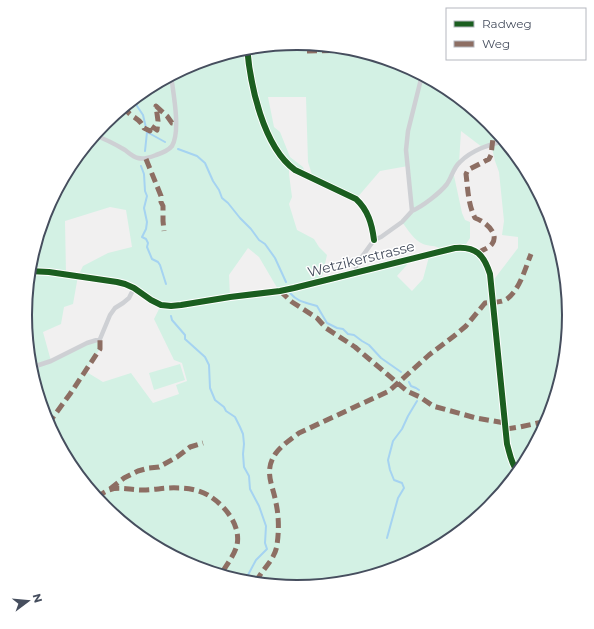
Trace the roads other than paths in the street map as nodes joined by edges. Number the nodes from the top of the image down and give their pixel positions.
1 (248, 54) edge
2 (420, 80) edge
3 (172, 81) edge
4 (100, 138) edge
5 (498, 143) edge
6 (412, 211) junction
7 (374, 240) junction
8 (36, 271) edge
9 (356, 272) junction
10 (134, 288) junction
11 (37, 366) edge
12 (514, 466) edge

1 - 7 street
2 - 6 street
3 - 4 street
5 - 6 street
6 - 7 street
7 - 9 street
8 - 10 street, Wetzikerstrasse
9 - 10 street, Wetzikerstrasse
9 - 12 street, Wetzikerstrasse
10 - 11 street

